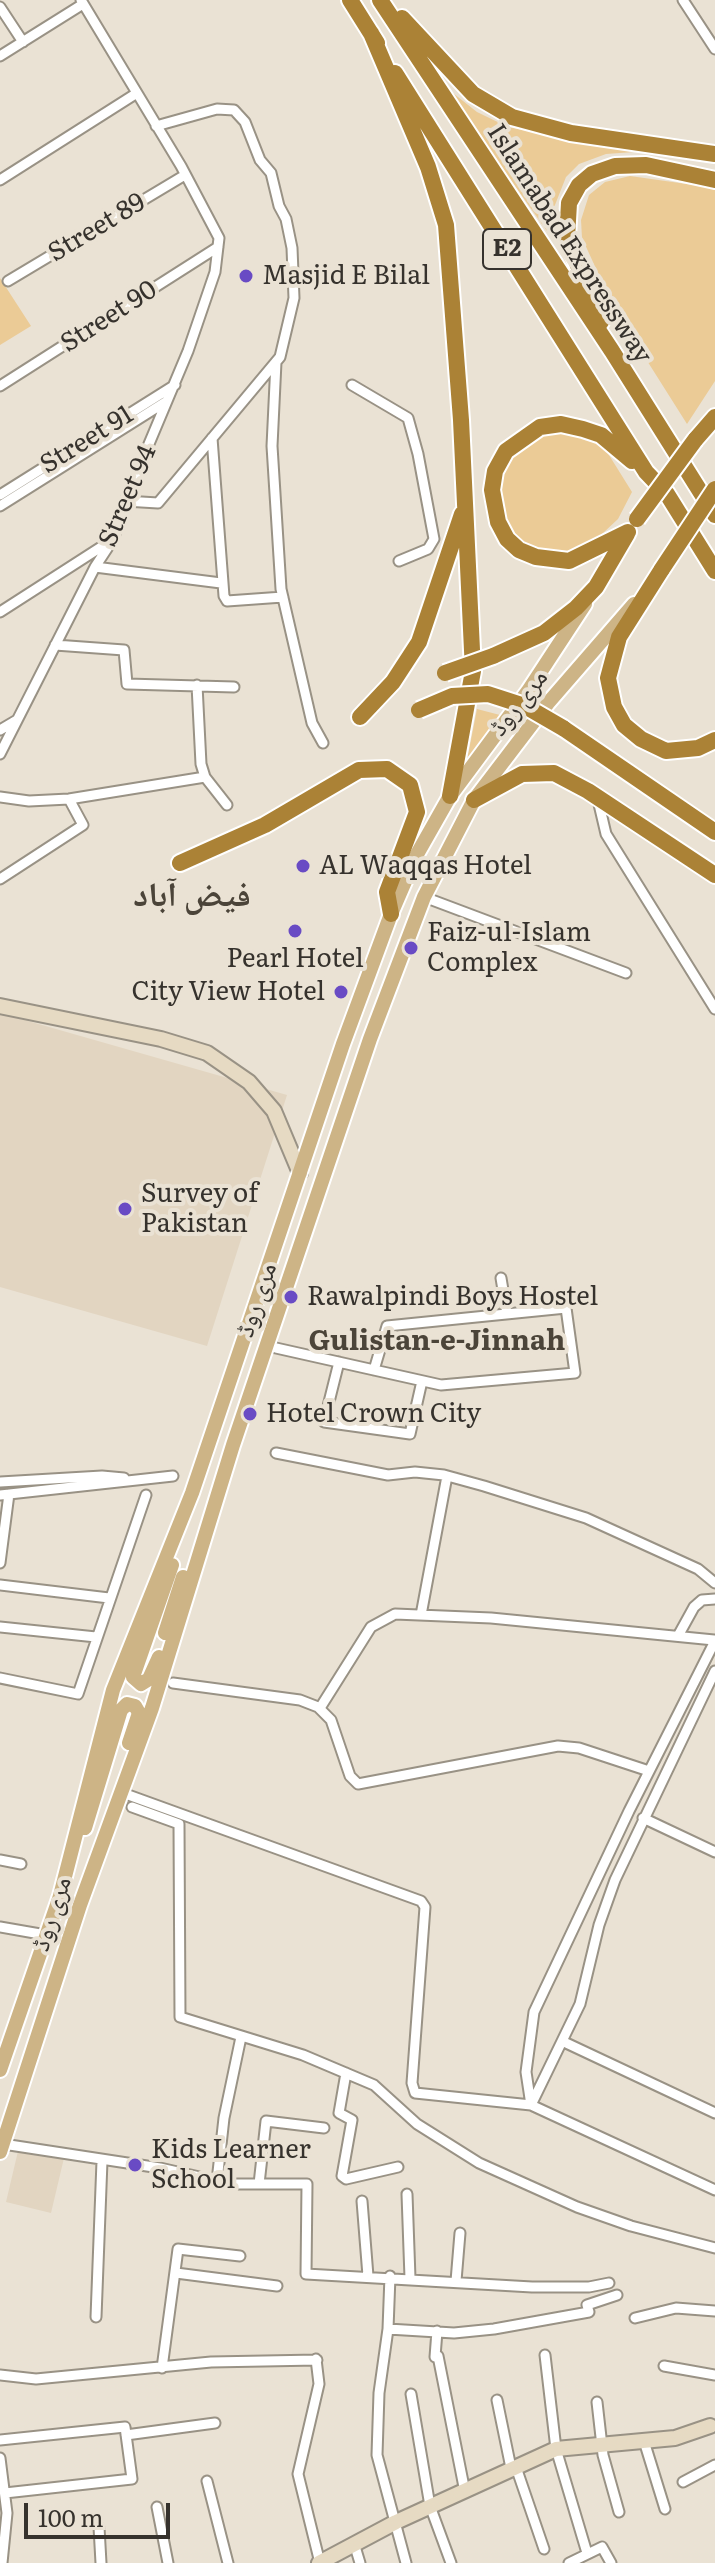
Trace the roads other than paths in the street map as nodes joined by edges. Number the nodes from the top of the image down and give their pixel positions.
1 (350, 0) edge
2 (382, 0) edge
3 (683, 0) edge
4 (82, 2) edge
5 (0, 7) edge
6 (371, 33) junction
7 (23, 42) junction
8 (715, 49) edge
9 (0, 56) edge
10 (137, 93) junction
11 (156, 126) junction
12 (715, 154) edge
13 (185, 175) junction
14 (0, 180) edge
15 (715, 180) edge
16 (218, 247) junction
17 (8, 281) dead end
18 (612, 351) junction
19 (276, 362) junction
20 (175, 385) junction
21 (352, 385) dead end
22 (0, 386) edge
23 (168, 400) junction
24 (715, 417) edge
25 (212, 438) junction
26 (646, 472) junction
27 (715, 489) edge
28 (0, 495) edge
29 (125, 501) junction
30 (465, 503) junction
31 (0, 506) edge
32 (715, 515) edge
33 (632, 526) junction
34 (114, 538) junction
35 (399, 561) dead end
36 (711, 565) edge
37 (95, 567) junction
38 (221, 583) junction
39 (596, 587) junction
40 (715, 589) edge
41 (646, 590) junction
42 (283, 597) junction
43 (0, 612) edge
44 (55, 645) junction
45 (445, 673) dead end
46 (197, 685) junction
47 (234, 687) dead end
48 (419, 710) dead end
49 (360, 717) dead end
50 (17, 720) junction
51 (0, 730) edge
52 (715, 740) edge
53 (323, 743) dead end
54 (0, 754) edge
55 (205, 777) junction
56 (450, 796) junction
57 (0, 797) edge
58 (597, 797) junction
59 (69, 799) junction
60 (474, 800) junction
61 (227, 805) dead end
62 (715, 832) edge
63 (180, 863) dead end
64 (715, 875) edge
65 (0, 878) edge
66 (424, 897) junction
67 (391, 914) junction
68 (626, 973) dead end
69 (0, 1006) edge
70 (715, 1009) edge
71 (300, 1173) junction
72 (501, 1278) dead end
73 (507, 1314) junction
74 (267, 1345) junction
75 (339, 1362) junction
76 (374, 1370) junction
77 (422, 1381) junction
78 (233, 1445) junction
79 (276, 1453) dead end
80 (173, 1476) dead end
81 (447, 1476) junction
82 (134, 1479) junction
83 (0, 1482) edge
84 (192, 1493) junction
85 (4, 1495) edge
86 (146, 1495) dead end
87 (0, 1563) edge
88 (715, 1583) edge
89 (0, 1585) edge
90 (109, 1598) junction
91 (715, 1599) edge
92 (421, 1615) junction
93 (0, 1627) edge
94 (678, 1636) junction
95 (96, 1637) junction
96 (714, 1640) edge
97 (715, 1671) edge
98 (0, 1678) edge
99 (173, 1683) dead end
100 (320, 1708) junction
101 (649, 1771) junction
102 (120, 1792) junction
103 (132, 1807) dead end
104 (643, 1818) junction
105 (715, 1852) edge
106 (0, 1860) edge
107 (21, 1864) dead end
108 (60, 1896) junction
109 (80, 1905) junction
110 (0, 1927) edge
111 (46, 1935) junction
112 (241, 2037) junction
113 (564, 2042) junction
114 (0, 2070) edge
115 (346, 2073) junction
116 (531, 2105) junction
117 (715, 2113) edge
118 (324, 2128) dead end
119 (1, 2148) edge
120 (102, 2161) junction
121 (398, 2167) dead end
122 (217, 2181) junction
123 (259, 2184) junction
124 (715, 2190) edge
125 (407, 2194) dead end
126 (362, 2201) dead end
127 (460, 2233) dead end
128 (715, 2248) edge
129 (240, 2256) dead end
130 (176, 2273) junction
131 (368, 2276) junction
132 (390, 2276) junction
133 (410, 2278) junction
134 (456, 2281) junction
135 (609, 2283) dead end
136 (277, 2286) dead end
137 (617, 2295) dead end
138 (715, 2311) edge
139 (96, 2317) dead end
140 (635, 2318) dead end
141 (388, 2329) junction
142 (437, 2331) junction
143 (545, 2355) dead end
144 (664, 2366) dead end
145 (162, 2368) junction
146 (0, 2375) edge
147 (715, 2375) edge
148 (411, 2394) dead end
149 (497, 2400) dead end
150 (597, 2402) dead end
151 (215, 2423) dead end
152 (712, 2427) edge
153 (126, 2431) junction
154 (0, 2440) edge
155 (644, 2441) junction
156 (601, 2446) junction
157 (556, 2449) junction
158 (0, 2458) edge
159 (715, 2465) edge
160 (511, 2468) junction
161 (207, 2481) dead end
162 (683, 2482) dead end
163 (465, 2492) junction
164 (5, 2493) junction
165 (430, 2506) junction
166 (157, 2507) dead end
167 (665, 2509) dead end
168 (619, 2512) dead end
169 (396, 2522) junction
170 (99, 2527) dead end
171 (354, 2543) junction
172 (544, 2549) dead end
173 (587, 2553) junction
174 (2, 2563) edge
175 (101, 2563) edge
176 (168, 2563) edge
177 (228, 2563) edge
178 (320, 2563) edge
179 (360, 2563) edge
180 (406, 2563) edge
181 (451, 2563) edge
182 (569, 2563) edge
183 (611, 2563) edge

1 - 6 highway, Islamabad Expressway / E2
2 - 12 highway
2 - 18 highway, Islamabad Expressway / E2
3 - 8 street
4 - 7 street
4 - 10 street
5 - 7 street
6 - 26 highway, Islamabad Expressway / E2
6 - 30 highway
7 - 9 street
10 - 11 street
10 - 14 street
11 - 13 street
11 - 19 street
13 - 16 street
13 - 17 street, Street 89
15 - 18 highway
16 - 20 street, Street 94
16 - 22 street, Street 90
18 - 32 highway, Islamabad Expressway / E2
19 - 25 street
19 - 42 street
20 - 23 street, Street 94
20 - 28 street, Street 91
21 - 35 street
23 - 29 street, Street 94
23 - 31 street
24 - 33 highway, bridge
25 - 29 street
25 - 38 street
26 - 33 highway
26 - 36 highway, Islamabad Expressway / E2
27 - 41 highway, مری روڈ, bridge
29 - 34 street, Street 94
30 - 49 highway
30 - 56 highway
33 - 39 highway
34 - 37 street, Street 94
34 - 43 street
36 - 40 highway, Islamabad Expressway
37 - 38 street
37 - 44 street, Street 94
38 - 42 street
39 - 45 highway, bridge
39 - 56 main road, مری روڈ
41 - 52 highway
41 - 60 main road, مری روڈ
42 - 53 street
44 - 46 street
44 - 50 street, Street 94
46 - 47 street
46 - 55 street
48 - 62 highway, bridge
50 - 51 street
50 - 54 street, Street 94
55 - 59 street
55 - 61 street
56 - 67 main road, مری روڈ
57 - 59 street
58 - 60 highway
58 - 64 highway
58 - 70 street
59 - 65 street
60 - 66 main road, مری روڈ
63 - 67 highway
66 - 68 street
66 - 74 main road, مری روڈ
67 - 71 main road, مری روڈ
69 - 71 street
71 - 84 main road, مری روڈ
72 - 73 street
73 - 76 street
73 - 77 street
74 - 75 street
74 - 78 main road, مری روڈ
75 - 76 street
75 - 77 street
76 - 77 street
78 - 84 main road
78 - 102 main road, مری روڈ
79 - 81 street
80 - 82 street
81 - 88 street
81 - 92 street
82 - 83 street
82 - 85 street
84 - 108 main road, مری روڈ
85 - 87 street
86 - 90 street
89 - 90 street
90 - 95 street
91 - 94 street
92 - 94 street
92 - 100 street
93 - 95 street
94 - 96 street
95 - 98 street
96 - 101 street
97 - 104 street
99 - 100 street
100 - 101 street
101 - 116 street
102 - 109 main road, مری روڈ
102 - 116 street
103 - 112 street
104 - 105 street
104 - 113 street
106 - 107 street
108 - 109 main road
108 - 111 main road, مری روڈ
109 - 119 main road, مری روڈ
110 - 111 street
111 - 114 main road, مری روڈ
112 - 115 street
112 - 122 street
113 - 116 street
113 - 117 street
115 - 121 street
115 - 128 street
116 - 124 street
118 - 123 street
119 - 120 street
120 - 122 street
120 - 139 street
122 - 123 street
123 - 131 street
125 - 133 street
126 - 131 street
127 - 134 street
129 - 130 street
130 - 136 street
130 - 145 street
131 - 132 street
132 - 133 street
132 - 141 street
133 - 134 street
134 - 135 street
137 - 142 street
138 - 140 street
141 - 142 street
141 - 169 street
142 - 163 street
143 - 157 street
144 - 147 street
145 - 146 street
145 - 178 street
148 - 165 street
149 - 160 street
150 - 156 street
151 - 153 street
152 - 155 street
153 - 154 street
153 - 164 street
155 - 156 street
155 - 167 street
156 - 157 street
156 - 168 street
157 - 160 street
157 - 173 street
158 - 164 street
159 - 162 street
160 - 163 street
160 - 172 street
161 - 177 street
163 - 165 street
164 - 174 street
165 - 169 street
165 - 181 street
166 - 176 street
169 - 171 street
169 - 180 street
170 - 175 street
171 - 178 street
171 - 179 street
173 - 182 street
173 - 183 street

